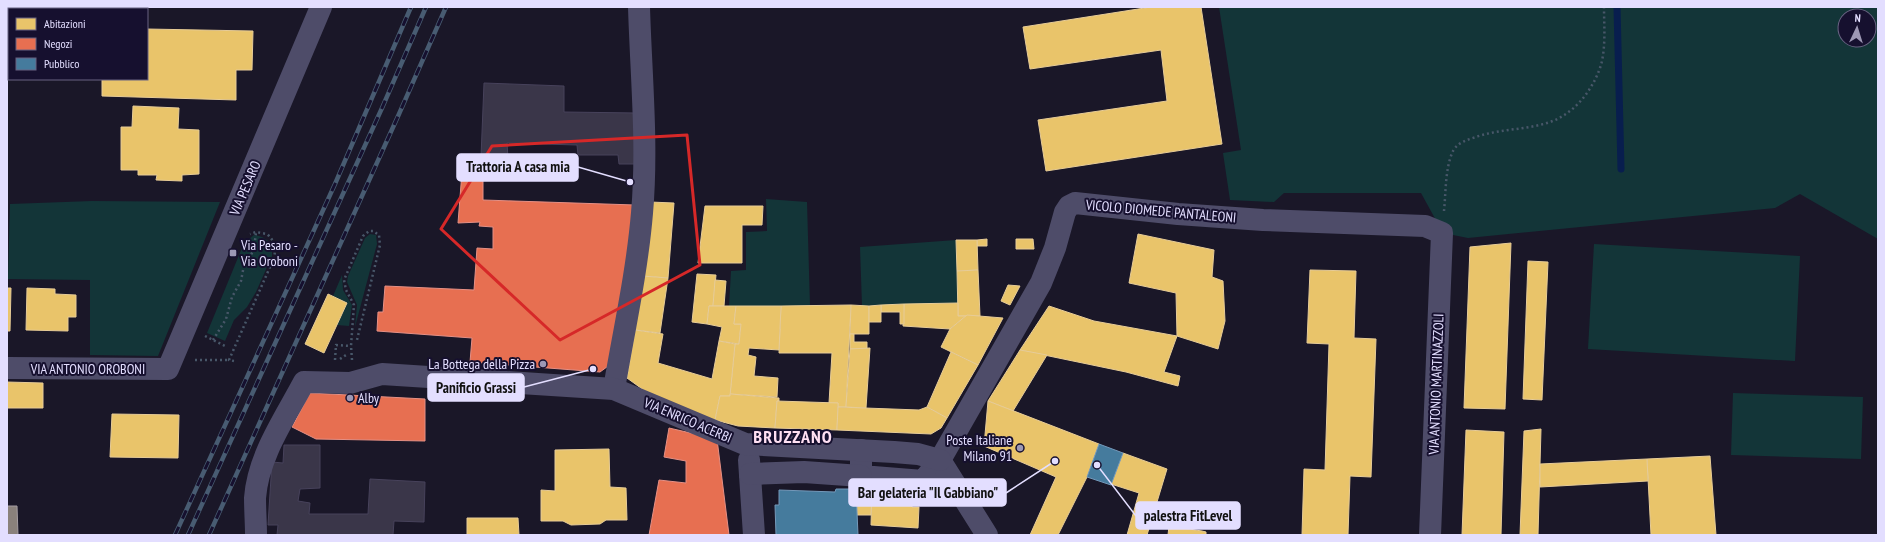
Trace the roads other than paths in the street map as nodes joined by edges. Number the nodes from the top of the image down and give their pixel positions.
1 (321, 7) edge
2 (639, 7) edge
3 (1442, 233) joint
4 (7, 368) edge
5 (168, 369) joint
6 (614, 389) junction
7 (745, 444) junction
8 (861, 450) junction
9 (940, 460) junction
10 (750, 474) junction
11 (861, 476) junction
12 (256, 535) edge
13 (754, 535) edge
14 (987, 535) edge
15 (1430, 535) edge

1 - 5 street, VIA PESARO
2 - 6 street
3 - 9 street, VICOLO DIOMEDE PANTALEONI
3 - 15 street, VIA ANTONIO MARTINAZZOLI
4 - 5 street, VIA ANTONIO OROBONI
6 - 7 street, VIA ENRICO ACERBI
6 - 12 street
7 - 8 street, VIA ENRICO ACERBI
7 - 10 street
8 - 9 street, VIA ENRICO ACERBI
8 - 11 street
9 - 11 street
9 - 14 street
10 - 11 street
10 - 13 street

